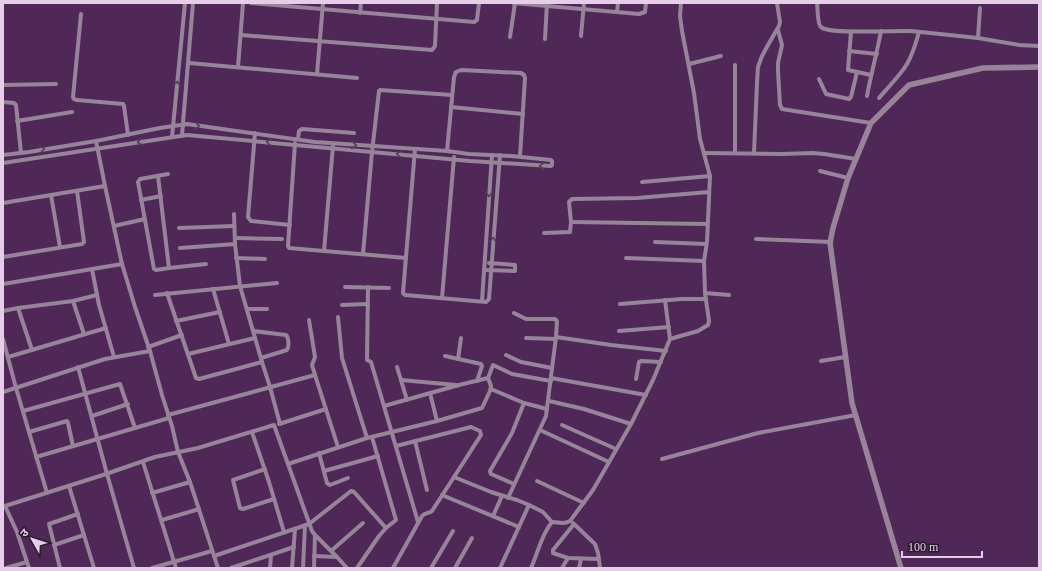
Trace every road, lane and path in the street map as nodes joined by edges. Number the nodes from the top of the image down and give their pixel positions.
1 (185, 3) edge
2 (193, 3) edge
3 (243, 3) edge
4 (251, 3) edge
5 (323, 3) edge
6 (361, 3) edge
7 (437, 3) edge
8 (479, 3) edge
9 (514, 3) edge
10 (584, 3) edge
11 (618, 3) edge
12 (646, 3) edge
13 (681, 3) edge
14 (776, 3) edge
15 (817, 3) edge
16 (547, 5) edge
17 (323, 8) junction
18 (980, 8) dead end
19 (583, 9) junction
20 (617, 12) junction
21 (360, 13) junction
22 (81, 14) dead end
23 (436, 20) junction
24 (778, 30) junction
25 (881, 31) junction
26 (851, 32) junction
27 (920, 32) junction
28 (241, 35) junction
29 (581, 36) dead end
30 (510, 37) dead end
31 (978, 38) junction
32 (545, 39) dead end
33 (319, 41) junction
34 (1039, 46) edge
35 (849, 50) junction
36 (877, 54) junction
37 (721, 56) dead end
38 (189, 62) junction
39 (689, 64) junction
40 (735, 65) dead end
41 (238, 67) junction
42 (1039, 67) edge
43 (858, 72) junction
44 (317, 74) junction
45 (871, 75) junction
46 (357, 78) dead end
47 (819, 79) dead end
48 (56, 84) dead end
49 (3, 85) edge
50 (452, 95) junction
51 (867, 96) dead end
52 (879, 98) dead end
53 (3, 102) edge
54 (451, 107) junction
55 (72, 112) dead end
56 (523, 114) junction
57 (17, 121) junction
58 (871, 123) junction
59 (182, 125) junction
60 (173, 126) junction
61 (255, 133) junction
62 (354, 133) dead end
63 (128, 135) junction
64 (182, 135) junction
65 (172, 137) junction
66 (297, 139) junction
67 (96, 141) junction
68 (254, 141) junction
69 (333, 143) junction
70 (295, 145) junction
71 (372, 146) junction
72 (97, 148) junction
73 (333, 148) junction
74 (415, 149) junction
75 (447, 151) junction
76 (372, 152) junction
77 (454, 152) junction
78 (21, 153) junction
79 (704, 153) junction
80 (735, 153) junction
81 (754, 153) junction
82 (3, 155) edge
83 (414, 155) junction
84 (492, 155) junction
85 (500, 155) junction
86 (520, 156) junction
87 (454, 159) junction
88 (856, 159) junction
89 (492, 162) junction
90 (3, 163) edge
91 (499, 163) junction
92 (820, 171) dead end
93 (168, 174) dead end
94 (158, 176) junction
95 (710, 176) junction
96 (848, 178) junction
97 (642, 182) dead end
98 (104, 186) junction
99 (77, 191) junction
100 (709, 192) junction
101 (50, 195) junction
102 (161, 196) junction
103 (142, 200) junction
104 (3, 203) edge
105 (234, 214) dead end
106 (145, 219) junction
107 (488, 222) junction
108 (494, 222) junction
109 (571, 222) junction
110 (707, 224) junction
111 (290, 225) junction
112 (114, 226) junction
113 (234, 226) junction
114 (179, 228) dead end
115 (544, 233) dead end
116 (235, 238) junction
117 (282, 238) dead end
118 (756, 239) dead end
119 (655, 242) dead end
120 (831, 242) junction
121 (235, 244) junction
122 (706, 244) junction
123 (60, 247) junction
124 (180, 248) dead end
125 (324, 252) junction
126 (363, 254) junction
127 (3, 257) edge
128 (236, 258) junction
129 (265, 258) dead end
130 (406, 258) junction
131 (626, 258) dead end
132 (704, 261) junction
133 (485, 262) junction
134 (491, 263) junction
135 (122, 264) junction
136 (206, 264) dead end
137 (169, 268) junction
138 (92, 269) junction
139 (484, 270) junction
140 (491, 270) junction
141 (277, 283) dead end
142 (3, 284) edge
143 (240, 286) junction
144 (345, 286) dead end
145 (368, 287) junction
146 (213, 288) junction
147 (389, 288) dead end
148 (705, 292) junction
149 (167, 294) junction
150 (97, 295) junction
151 (155, 295) dead end
152 (729, 295) dead end
153 (442, 298) junction
154 (706, 299) junction
155 (665, 300) junction
156 (73, 301) junction
157 (482, 301) junction
158 (342, 304) dead end
159 (368, 304) junction
160 (620, 304) dead end
161 (18, 308) junction
162 (247, 309) junction
163 (267, 309) dead end
164 (3, 311) edge
165 (220, 312) junction
166 (514, 313) dead end
167 (338, 318) dead end
168 (309, 320) dead end
169 (176, 321) junction
170 (668, 327) junction
171 (106, 328) junction
172 (253, 331) junction
173 (619, 331) dead end
174 (84, 334) junction
175 (182, 335) junction
176 (255, 338) junction
177 (461, 338) dead end
178 (526, 338) dead end
179 (556, 338) junction
180 (3, 339) edge
181 (670, 339) junction
182 (229, 344) junction
183 (149, 349) junction
184 (32, 350) junction
185 (666, 350) junction
186 (188, 354) junction
187 (506, 355) dead end
188 (445, 356) dead end
189 (8, 357) junction
190 (114, 357) junction
191 (845, 357) junction
192 (458, 359) junction
193 (261, 360) junction
194 (821, 361) dead end
195 (661, 362) junction
196 (78, 367) junction
197 (397, 367) dead end
198 (552, 368) junction
199 (315, 375) junction
200 (488, 378) junction
201 (636, 379) dead end
202 (401, 380) junction
203 (551, 380) junction
204 (477, 381) junction
205 (459, 385) junction
206 (270, 387) junction
207 (16, 388) junction
208 (491, 389) junction
209 (3, 392) edge
210 (85, 393) junction
211 (430, 393) junction
212 (646, 395) junction
213 (407, 400) junction
214 (549, 401) junction
215 (524, 403) junction
216 (128, 404) junction
217 (384, 406) junction
218 (326, 409) junction
219 (547, 410) junction
220 (23, 411) junction
221 (856, 415) junction
222 (92, 416) junction
223 (169, 417) junction
224 (437, 421) junction
225 (280, 424) junction
226 (631, 424) junction
227 (274, 425) junction
228 (562, 425) dead end
229 (135, 428) junction
230 (540, 430) junction
231 (29, 432) junction
232 (252, 432) junction
233 (392, 432) junction
234 (372, 437) junction
235 (98, 438) junction
236 (367, 438) junction
237 (415, 441) junction
238 (73, 446) junction
239 (396, 446) junction
240 (338, 447) junction
241 (616, 449) junction
242 (178, 452) junction
243 (319, 453) junction
244 (378, 456) junction
245 (36, 457) junction
246 (662, 459) dead end
247 (143, 462) junction
248 (609, 462) junction
249 (288, 464) junction
250 (265, 469) junction
251 (324, 471) junction
252 (107, 474) junction
253 (454, 477) junction
254 (348, 478) dead end
255 (537, 481) dead end
256 (190, 482) junction
257 (514, 484) junction
258 (69, 486) junction
259 (427, 490) dead end
260 (47, 493) junction
261 (152, 493) junction
262 (442, 495) junction
263 (502, 496) junction
264 (508, 498) junction
265 (274, 499) junction
266 (3, 500) edge
267 (584, 503) junction
268 (530, 505) junction
269 (4, 506) junction
270 (199, 509) junction
271 (78, 514) junction
272 (493, 516) junction
273 (162, 520) junction
274 (570, 521) junction
275 (418, 522) junction
276 (552, 522) junction
277 (362, 523) dead end
278 (307, 524) junction
279 (574, 524) junction
280 (519, 527) junction
281 (295, 528) junction
282 (386, 528) junction
283 (453, 531) dead end
284 (284, 532) junction
285 (84, 535) junction
286 (315, 535) junction
287 (472, 538) dead end
288 (54, 545) junction
289 (294, 547) junction
290 (331, 551) junction
291 (213, 554) junction
292 (271, 555) junction
293 (314, 556) junction
294 (337, 557) junction
295 (568, 558) junction
296 (581, 559) junction
297 (599, 559) junction
298 (27, 562) junction
299 (174, 562) junction
300 (6, 568) edge
301 (29, 568) edge
302 (60, 568) edge
303 (94, 568) edge
304 (134, 568) edge
305 (152, 568) edge
306 (176, 568) edge
307 (218, 568) edge
308 (231, 568) edge
309 (270, 568) edge
310 (292, 568) edge
311 (303, 568) edge
312 (314, 568) edge
313 (346, 568) edge
314 (357, 568) edge
315 (393, 568) edge
316 (431, 568) edge
317 (455, 568) edge
318 (500, 568) edge
319 (531, 568) edge
320 (562, 568) edge
321 (579, 568) edge
322 (600, 568) edge
323 (901, 568) edge

60 -> 1 street
2 - 38 street
3 - 28 street
4 - 17 street
5 - 17 street
6 - 21 street
7 - 23 street
8 - 23 street
9 - 16 street
9 - 30 street
10 - 19 street
11 - 20 street
12 - 20 street
13 - 39 street
14 - 24 street
15 - 26 street
16 - 19 street
16 - 32 street
17 - 21 street
17 - 33 street
18 - 31 street
19 - 20 street
19 - 29 street
21 - 23 street
22 - 63 street
23 - 33 street
24 - 58 street
24 - 81 street
25 - 26 street
25 - 27 street
25 - 36 street
26 - 35 street
27 - 31 street
27 - 52 street
28 - 33 street
28 - 41 street
31 - 34 street
33 - 44 street
35 - 36 street
35 - 43 street
36 - 45 street
37 - 39 street
38 - 41 street
38 - 59 street
39 - 79 street
40 - 80 street
41 - 44 street
42 - 58 street
43 - 45 street
43 - 47 street
44 - 46 street
45 - 51 street
48 - 49 street
50 - 54 street
50 - 56 street
50 - 71 street
53 - 57 street
54 - 56 street
54 - 75 street
55 - 57 street
56 - 86 street
57 - 78 street
58 - 88 street
59 - 60 street
59 -> 61 street
59 - 64 street
60 - 63 street
60 - 65 street
61 - 66 street
61 - 68 street
62 - 66 street
63 - 67 street
64 - 65 street
64 - 68 street
65 -> 72 street
66 - 69 street
66 - 70 street
67 - 72 street
78 -> 67 street
70 -> 68 street
68 - 111 street
69 -> 71 street
69 - 73 street
70 - 73 street
70 - 111 street
71 - 74 street
71 - 76 street
72 - 90 street
72 - 98 street
73 - 76 street
73 - 125 street
74 - 75 street
74 - 83 street
75 - 77 street
83 -> 76 street
76 - 126 street
77 - 84 street
77 - 87 street
78 - 82 street
79 - 80 street
79 - 95 street
80 - 81 street
81 - 88 street
83 - 87 street
83 - 130 street
84 - 85 street
84 - 89 street
85 - 86 street
85 - 91 street
86 -> 91 street
87 - 89 street
87 - 153 street
88 - 96 street
89 - 91 street
89 -> 107 street
91 - 108 street
92 - 96 street
93 - 94 street
94 - 102 street
94 - 103 street
95 - 97 street
95 - 100 street
96 - 120 street
98 - 99 street
98 - 112 street
99 - 101 street
99 - 123 street
100 - 109 street
100 - 110 street
101 - 104 street
101 - 123 street
102 - 103 street
102 - 137 street
103 - 106 street
105 - 113 street
106 - 112 street
106 - 137 street
107 - 108 street
107 - 133 street
134 -> 108 street
109 - 110 street
109 - 115 street
110 - 122 street
111 - 125 street
112 - 135 street
113 - 114 street
113 - 116 street
116 - 117 street
116 - 121 street
118 - 120 street
119 - 122 street
120 - 191 street
121 - 124 street
121 - 128 street
122 - 132 street
123 - 127 street
125 - 126 street
126 - 130 street
128 - 129 street
128 - 143 street
130 - 153 street
131 - 132 street
132 - 148 street
133 - 134 street
133 - 139 street
134 - 140 street
134 - 140 street
135 - 138 street
135 - 183 street
136 - 137 street
138 - 142 street
138 - 150 street
139 - 140 street
139 - 157 street
140 - 157 street
141 - 143 street
143 - 146 street
143 - 162 street
144 - 145 street
145 - 147 street
145 - 159 street
146 - 149 street
146 - 165 street
148 - 152 street
148 - 154 street
149 - 151 street
149 - 169 street
150 - 156 street
150 - 171 street
153 - 157 street
154 - 155 street
154 - 181 street
155 - 160 street
155 - 170 street
156 - 161 street
156 - 174 street
158 - 159 street
159 - 217 street
161 - 164 street
161 - 184 street
162 - 163 street
162 - 172 street
165 - 169 street
165 - 182 street
166 - 179 street
167 - 236 street
168 - 199 street
169 - 175 street
170 - 173 street
170 - 181 street
171 - 174 street
171 - 190 street
172 - 176 street
172 - 193 street
174 - 184 street
175 - 183 street
175 - 186 street
176 - 182 street
176 - 193 street
177 - 192 street
178 - 179 street
179 - 185 street
179 - 198 street
180 - 189 street
181 - 185 street
182 - 186 street
183 - 190 street
183 - 223 street
184 - 189 street
185 - 195 street
186 - 193 street
187 - 198 street
188 - 192 street
189 - 207 street
190 - 196 street
191 - 194 street
191 - 221 street
192 - 204 street
193 - 206 street
195 - 201 street
195 - 212 street
196 - 207 street
196 - 210 street
197 - 202 street
198 - 203 street
199 - 206 street
199 - 218 street
200 - 203 street
200 - 204 street
200 - 208 street
202 - 205 street
202 - 213 street
203 - 212 street
203 - 214 street
204 - 205 street
205 - 211 street
206 - 223 street
206 - 225 street
207 - 209 street
207 - 220 street
208 - 215 street
208 - 224 street
210 - 216 street
210 - 220 street
210 - 222 street
211 - 213 street
211 - 224 street
212 - 226 street
213 - 217 street
214 - 219 street
214 - 226 street
215 - 219 street
215 - 257 street
216 - 222 street
216 - 229 street
217 - 233 street
218 - 225 street
218 - 240 street
219 - 230 street
220 - 231 street
221 - 246 street
221 - 323 street
222 - 235 street
223 - 229 street
223 - 242 street
224 - 233 street
225 - 227 street
226 - 241 street
227 - 232 street
227 - 249 street
228 - 241 street
229 - 235 street
230 - 248 street
230 - 257 street
231 - 238 street
231 - 245 street
232 - 242 street
232 - 250 street
233 - 234 street
233 - 239 street
234 - 236 street
234 - 244 street
235 - 238 street
235 - 252 street
236 - 240 street
237 - 239 street
237 - 253 street
237 - 259 street
238 - 245 street
239 - 275 street
240 - 243 street
241 - 248 street
242 - 247 street
242 - 256 street
243 - 249 street
243 - 251 street
244 - 251 street
244 - 282 street
245 - 260 street
247 - 252 street
247 - 261 street
248 - 267 street
249 - 278 street
250 - 265 street
250 - 265 street
251 - 254 street
252 - 258 street
252 - 304 street
253 - 262 street
253 - 263 street
255 - 267 street
256 - 261 street
256 - 270 street
257 - 264 street
258 - 260 street
258 - 271 street
260 - 269 street
261 - 273 street
262 - 272 street
262 - 275 street
263 - 264 street
263 - 272 street
264 - 268 street
265 - 284 street
266 - 269 street
267 - 274 street
268 - 276 street
268 - 280 street
269 - 298 street
270 - 273 street
270 - 291 street
271 - 285 street
271 - 288 street
272 - 280 street
273 - 299 street
274 - 276 street
274 - 279 street
275 - 315 street
276 - 319 street
277 - 290 street
278 - 281 street
278 - 282 street
278 - 286 street
278 - 311 street
279 - 295 street
279 - 297 street
280 - 318 street
281 - 284 street
281 - 289 street
282 - 314 street
283 - 316 street
284 - 291 street
285 - 288 street
285 - 303 street
286 - 290 street
286 - 293 street
287 - 317 street
288 - 302 street
289 - 292 street
289 - 310 street
290 - 294 street
291 - 299 street
291 - 307 street
292 - 308 street
292 - 309 street
293 - 294 street
293 - 312 street
294 - 313 street
295 - 296 street
295 - 320 street
296 - 297 street
296 - 321 street
297 - 322 street
298 - 300 street
298 - 301 street
299 - 305 street
299 - 306 street

